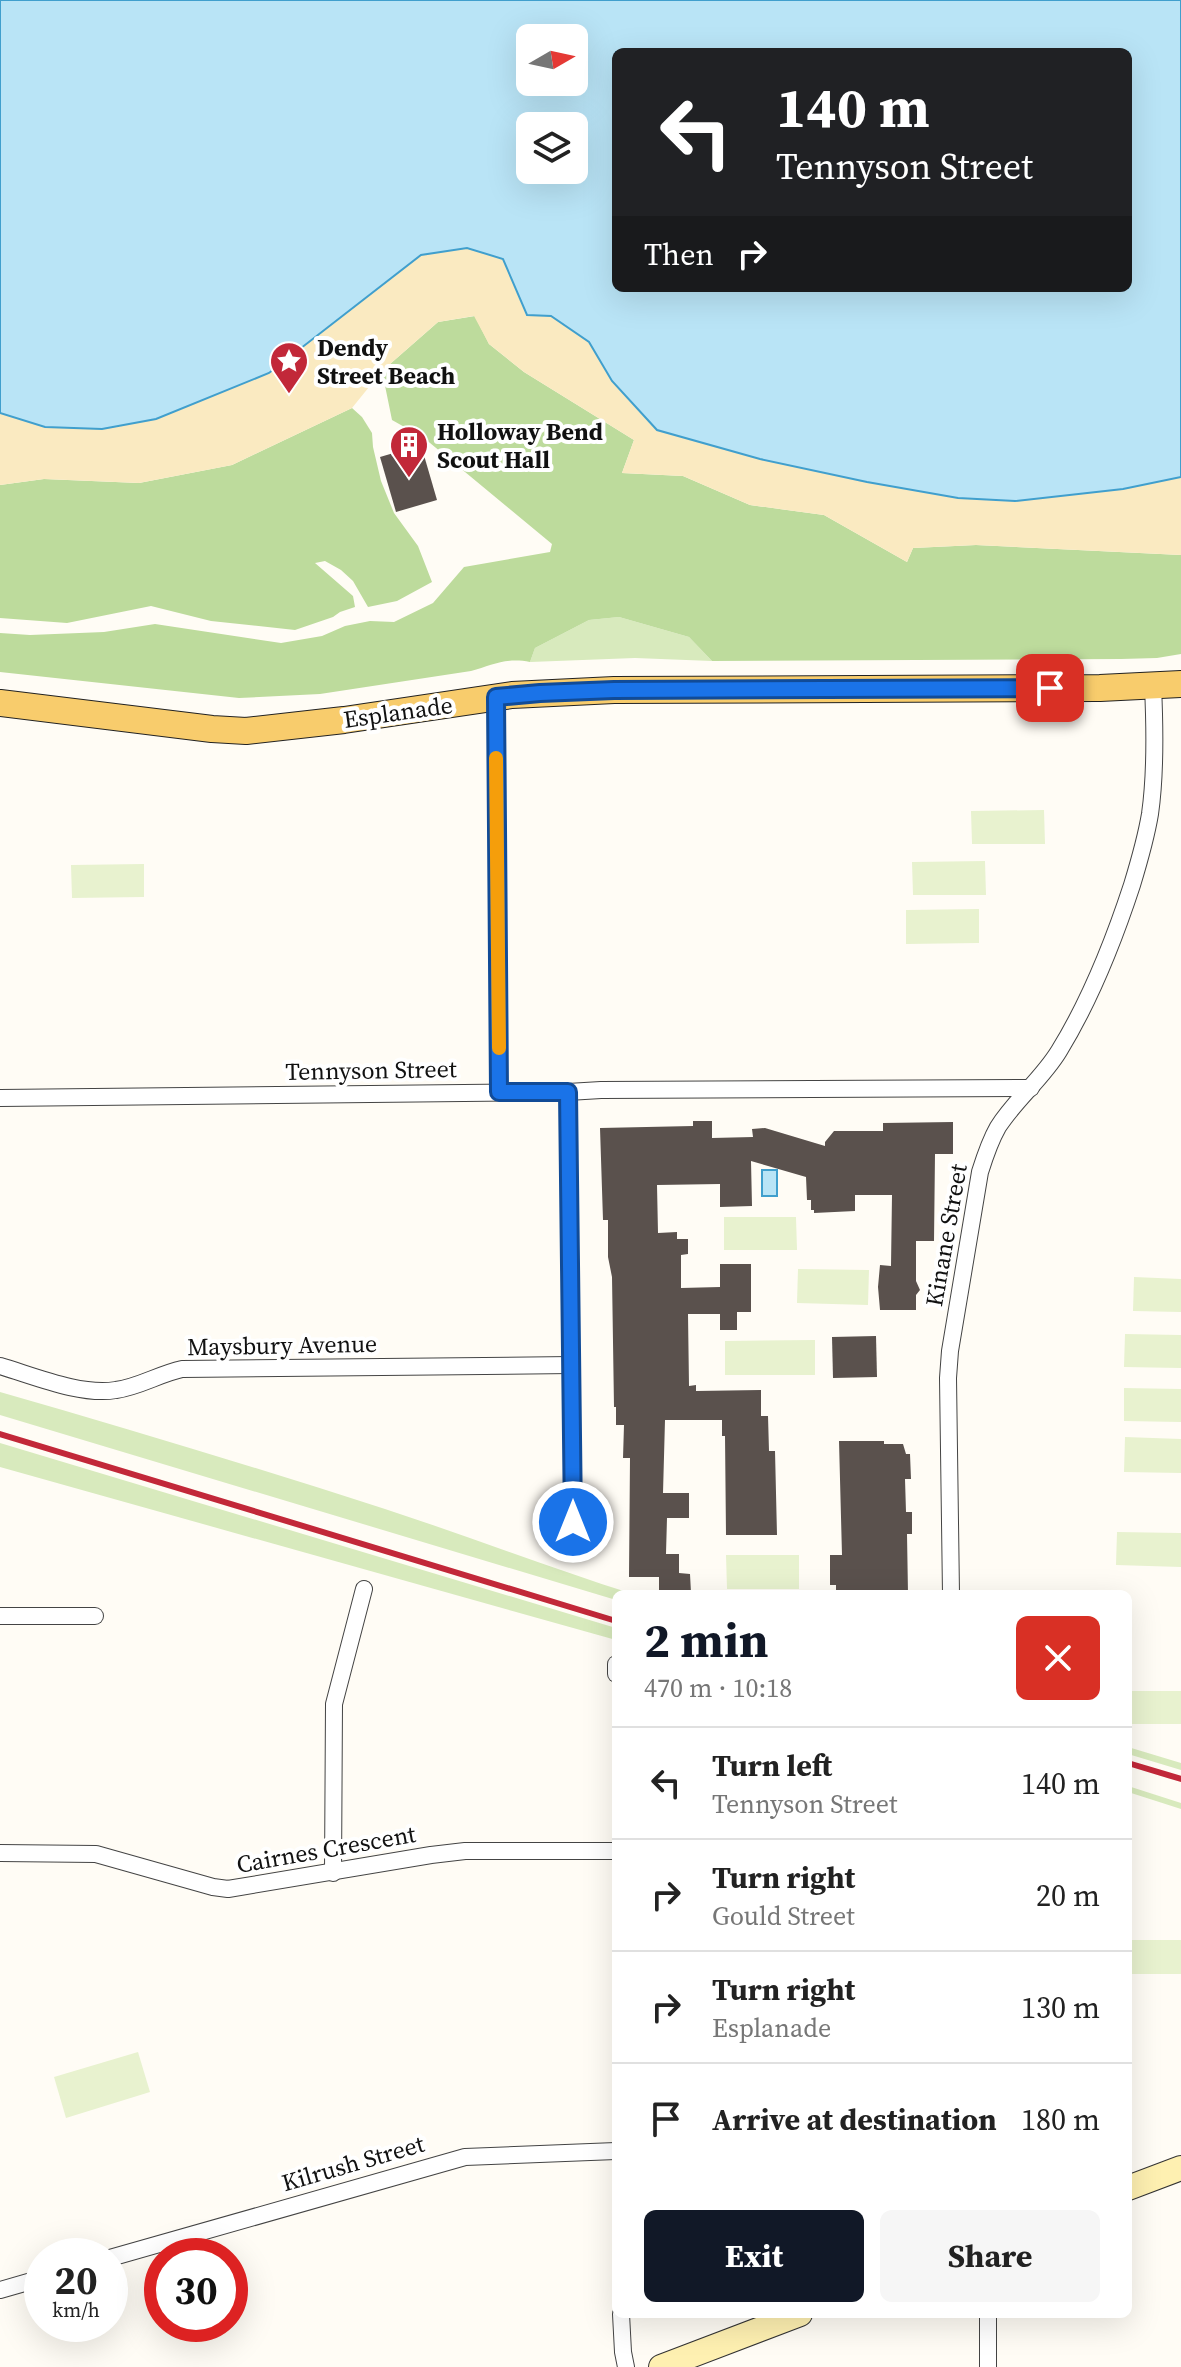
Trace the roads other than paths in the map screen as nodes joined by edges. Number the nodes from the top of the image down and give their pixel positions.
1 (1181, 684) edge
2 (1153, 687) junction
3 (496, 697) junction
4 (0, 703) edge
5 (1031, 1088) junction
6 (499, 1092) junction
7 (568, 1092) junction
8 (0, 1098) edge
9 (572, 1365) junction
10 (0, 1366) edge
11 (573, 1522) dead end
12 (364, 1589) dead end
13 (951, 1590) edge
14 (0, 1616) edge
15 (95, 1616) dead end
16 (612, 1851) edge
17 (0, 1853) edge
18 (333, 1873) junction
19 (612, 2151) edge
20 (1181, 2168) edge
21 (1132, 2186) edge
22 (128, 2253) edge
23 (24, 2283) edge
24 (0, 2290) edge
25 (621, 2318) edge
26 (790, 2318) edge
27 (988, 2318) edge
28 (626, 2367) edge
29 (661, 2367) edge
30 (988, 2367) edge

1 - 2 main road, Esplanade
2 - 3 main road, Esplanade
2 - 5 street, Kinane Street
3 - 4 main road, Esplanade
3 - 6 street
5 - 7 street, Tennyson Street
5 - 13 street, Kinane Street
6 - 7 street, Tennyson Street
6 - 8 street, Tennyson Street
7 - 9 street
9 - 10 street, Maysbury Avenue
9 - 11 street
12 - 18 street
14 - 15 street
16 - 18 street, Cairnes Crescent
17 - 18 street, Cairnes Crescent
19 - 22 street, Kilrush Street
20 - 21 main road
23 - 24 street
25 - 28 street
26 - 29 main road
27 - 30 street

